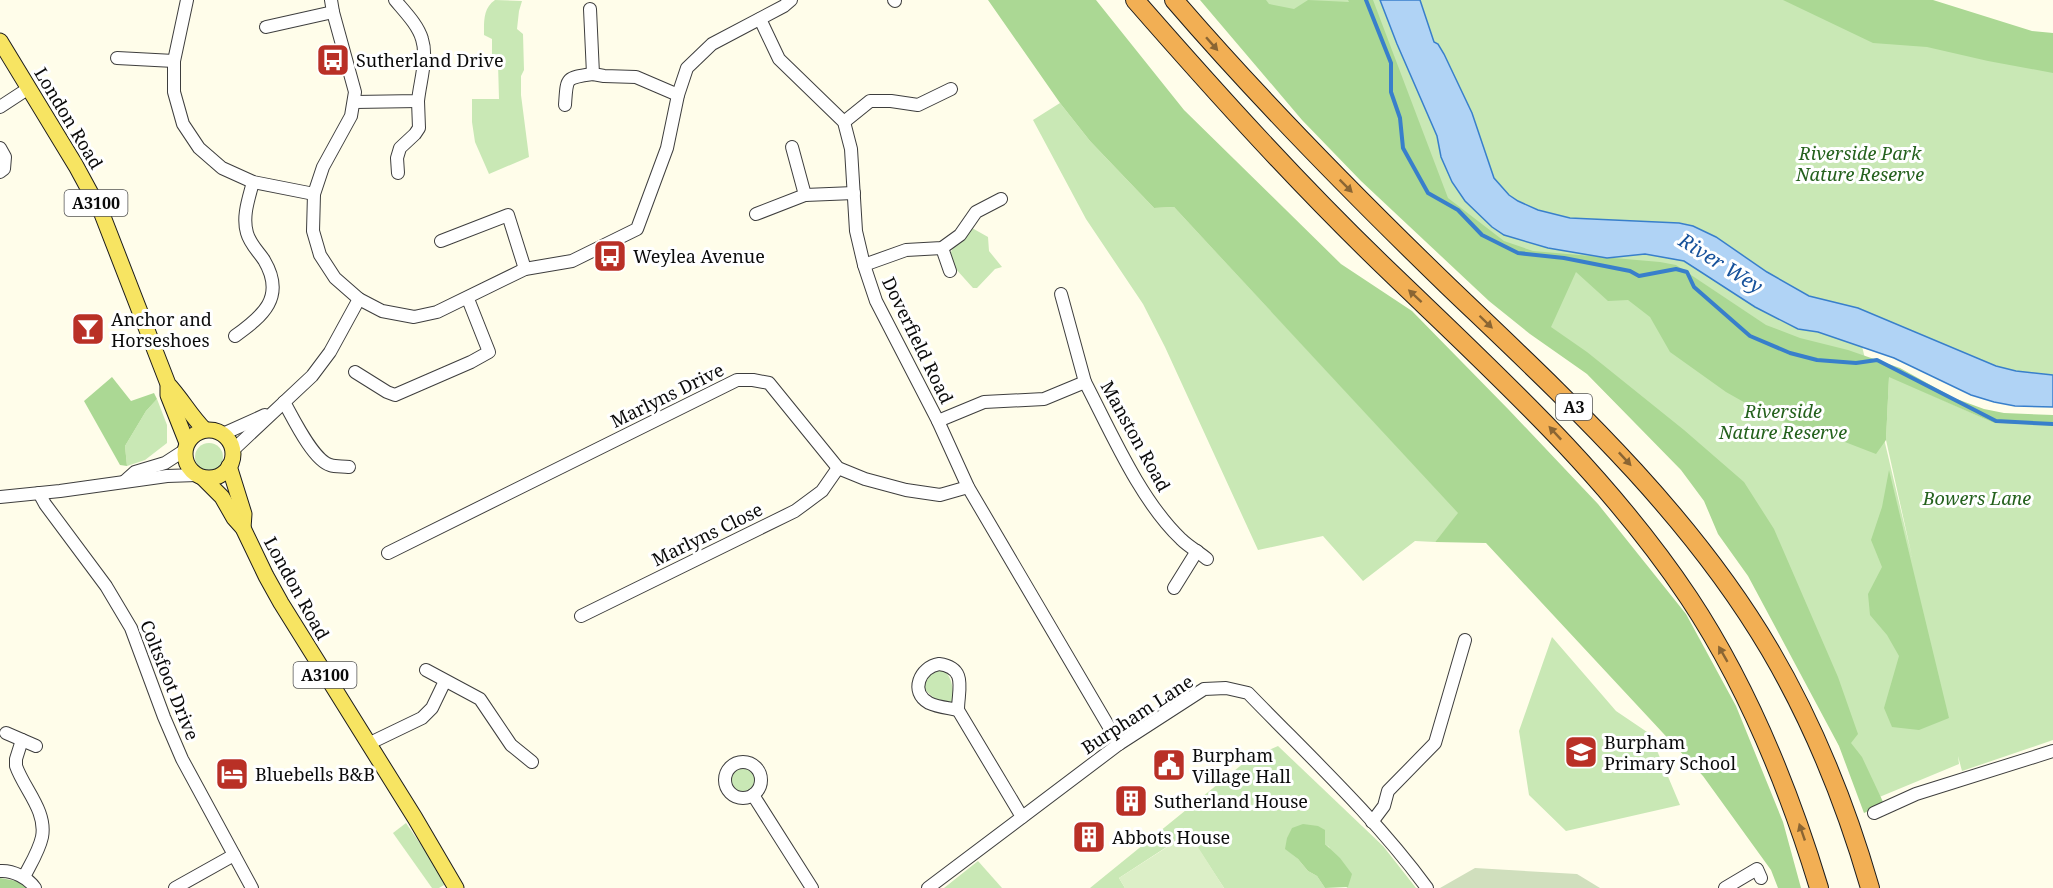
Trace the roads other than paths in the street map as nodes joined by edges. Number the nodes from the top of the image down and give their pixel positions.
1 (187, 0) edge
2 (395, 0) edge
3 (791, 0) edge
4 (1135, 0) edge
5 (1174, 0) edge
6 (332, 6) edge
7 (590, 9) dead end
8 (760, 19) junction
9 (266, 27) dead end
10 (0, 41) edge
11 (117, 58) dead end
12 (174, 61) junction
13 (593, 74) junction
14 (29, 88) junction
15 (951, 89) dead end
16 (678, 95) junction
17 (418, 101) junction
18 (355, 102) junction
19 (565, 105) dead end
20 (0, 107) edge
21 (844, 122) junction
22 (792, 147) dead end
23 (0, 148) edge
24 (0, 172) edge
25 (398, 173) dead end
26 (253, 182) junction
27 (854, 193) junction
28 (314, 194) junction
29 (805, 195) junction
30 (1001, 199) dead end
31 (756, 214) dead end
32 (441, 241) dead end
33 (942, 248) junction
34 (864, 265) junction
35 (525, 269) junction
36 (950, 271) dead end
37 (1061, 294) dead end
38 (359, 299) junction
39 (468, 299) junction
40 (235, 336) dead end
41 (355, 372) dead end
42 (1085, 382) junction
43 (168, 384) junction
44 (284, 402) junction
45 (272, 412) junction
46 (938, 421) junction
47 (205, 430) junction
48 (224, 434) junction
49 (186, 447) junction
50 (231, 459) junction
51 (349, 466) dead end
52 (838, 468) junction
53 (200, 476) junction
54 (125, 481) junction
55 (968, 487) junction
56 (39, 494) junction
57 (0, 497) edge
58 (243, 528) junction
59 (388, 553) dead end
60 (1174, 588) dead end
61 (581, 616) dead end
62 (1465, 640) dead end
63 (426, 670) dead end
64 (445, 681) junction
65 (958, 710) dead end
66 (6, 733) dead end
67 (22, 740) junction
68 (368, 744) junction
69 (1119, 744) junction
70 (36, 746) dead end
71 (2053, 751) edge
72 (532, 762) dead end
73 (753, 795) dead end
74 (1874, 813) dead end
75 (1022, 817) junction
76 (415, 818) junction
77 (1372, 822) junction
78 (234, 855) junction
79 (0, 872) edge
80 (24, 877) junction
81 (1761, 878) dead end
82 (35, 888) edge
83 (175, 888) edge
84 (252, 888) edge
85 (456, 888) edge
86 (467, 888) edge
87 (812, 888) edge
88 (928, 888) edge
89 (1427, 888) edge
90 (1725, 888) edge
91 (1820, 888) edge
92 (1870, 888) edge

1 - 12 street
2 - 17 street
3 - 8 street
91 -> 4 highway, A3
5 -> 92 highway, A3
6 - 9 street
6 - 18 street
7 - 13 street
8 - 16 street
8 - 21 street
10 - 14 main road, London Road / A3100
11 - 12 street
12 - 26 street
13 - 16 street
13 - 19 street
14 - 20 street
14 - 43 main road, London Road / A3100
15 - 21 street
16 - 35 street
17 - 18 street
17 - 25 street
18 - 28 street
21 - 27 street, Doverfield Road
22 - 29 street
23 - 24 street
26 - 28 street
26 - 40 street
27 - 29 street
27 - 34 street, Doverfield Road
28 - 38 street
29 - 31 street
30 - 33 street
32 - 35 street
33 - 34 street
33 - 36 street
34 - 46 street, Doverfield Road
35 - 39 street
37 - 42 street, Manston Road
38 - 39 street
38 - 44 street
39 - 41 street
42 - 46 street, Manston Road
42 - 60 street, Manston Road
43 - 47 main road, London Road / A3100
43 - 49 main road, London Road / A3100
44 - 45 street
44 - 51 street
45 - 48 street
45 - 50 street
46 - 55 street, Doverfield Road
47 - 48 main road
47 - 49 main road
48 - 50 main road
49 - 53 main road
49 - 54 street
50 - 53 main road
50 - 58 main road, London Road / A3100
52 - 55 street, Marlyns Drive
52 - 59 street, Marlyns Drive
52 - 61 street, Marlyns Close
53 - 54 street
53 - 58 main road, London Road / A3100
54 - 56 street
55 - 69 street
56 - 57 street
56 - 78 street, Coltsfoot Drive
58 - 68 main road, London Road / A3100
62 - 77 street
63 - 64 street
64 - 68 street
64 - 72 street
65 - 75 street
66 - 67 street
67 - 70 street
67 - 80 street
68 - 76 main road, London Road / A3100
69 - 75 street, Burpham Lane
69 - 77 street, Burpham Lane
71 - 74 street
73 - 87 street
75 - 88 street, Burpham Lane
76 - 85 main road, London Road / A3100
76 - 86 main road, London Road / A3100
77 - 89 street, Burpham Lane
78 - 83 street
78 - 84 street, Coltsfoot Drive
79 - 80 street
80 - 82 street
81 - 90 street

